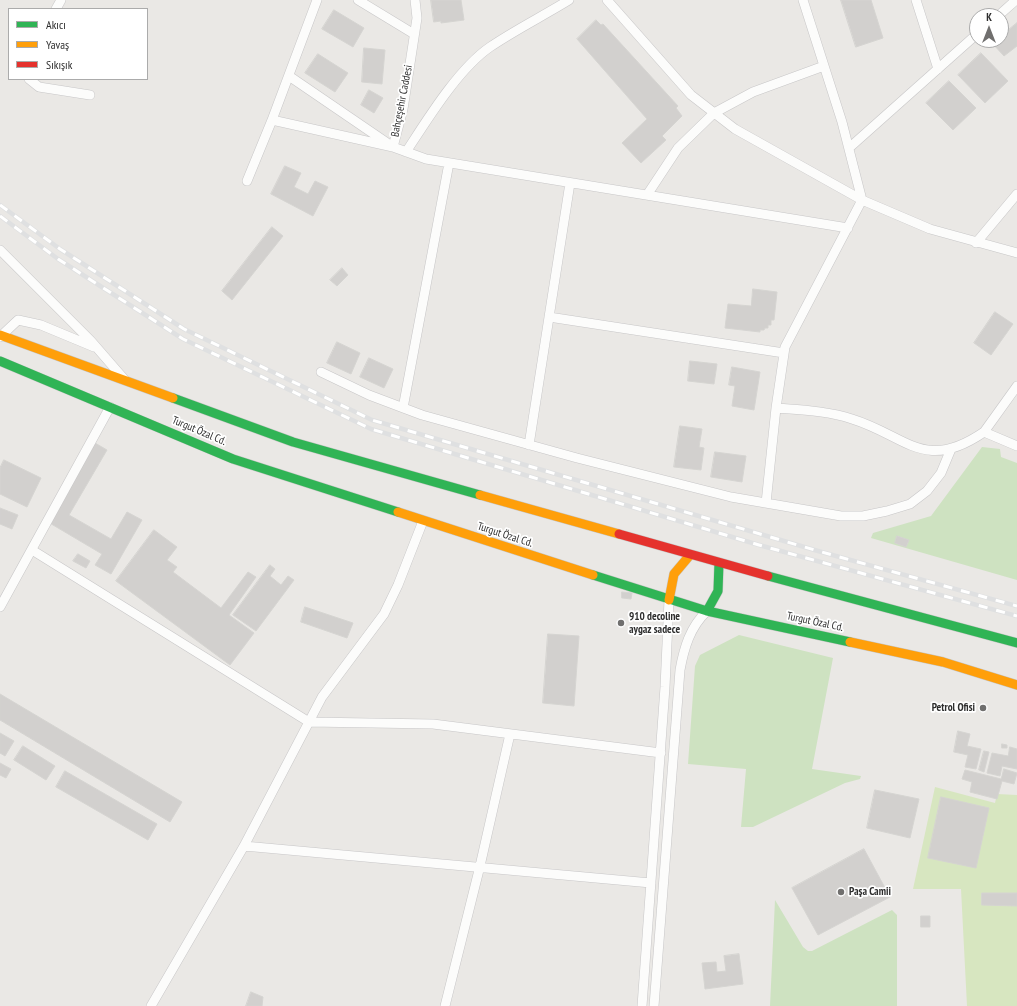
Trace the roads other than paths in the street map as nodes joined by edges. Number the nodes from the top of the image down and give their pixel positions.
1 (317, 0) edge
2 (358, 0) edge
3 (415, 0) edge
4 (569, 0) edge
5 (607, 0) edge
6 (802, 0) edge
7 (916, 0) edge
8 (1016, 0) edge
9 (1007, 8) edge
10 (414, 34) junction
11 (969, 41) edge
12 (824, 66) junction
13 (938, 69) junction
14 (288, 76) junction
15 (31, 80) edge
16 (90, 95) dead end
17 (714, 113) junction
18 (272, 120) junction
19 (393, 148) junction
20 (849, 148) junction
21 (406, 152) junction
22 (449, 163) junction
23 (247, 181) dead end
24 (570, 183) junction
25 (1017, 194) edge
26 (647, 195) junction
27 (862, 200) junction
28 (848, 228) junction
29 (976, 243) junction
30 (0, 250) edge
31 (1017, 253) edge
32 (549, 317) junction
33 (0, 336) edge
34 (98, 348) junction
35 (784, 353) junction
36 (0, 361) edge
37 (321, 372) dead end
38 (126, 381) junction
39 (1017, 386) edge
40 (110, 407) junction
41 (403, 408) junction
42 (776, 408) junction
43 (984, 432) junction
44 (529, 445) junction
45 (1017, 446) edge
46 (952, 449) junction
47 (766, 503) junction
48 (423, 521) junction
49 (32, 550) junction
50 (690, 554) junction
51 (720, 563) junction
52 (669, 600) junction
53 (0, 607) edge
54 (707, 611) junction
55 (1017, 643) edge
56 (1017, 685) edge
57 (310, 722) junction
58 (510, 734) junction
59 (660, 753) junction
60 (244, 846) junction
61 (480, 866) junction
62 (651, 883) junction
63 (151, 1006) edge
64 (445, 1006) edge
65 (642, 1006) edge
66 (654, 1006) edge

1 - 14 street
2 - 10 street
3 - 10 street, Bahçeşehir Caddesi
4 - 21 street
5 - 17 street
6 - 12 street
7 - 13 street
8 - 9 street
10 - 19 street, Bahçeşehir Caddesi
11 - 13 street
12 - 17 street
12 - 20 street
13 - 20 street
14 - 18 street
14 - 19 street, Bahçeşehir Caddesi
15 - 16 street
17 - 26 street
17 - 27 street
18 - 19 street
18 - 23 street
19 - 21 street
20 - 27 street
21 - 22 street
22 - 24 street
22 - 41 street
24 - 26 street
24 - 32 street
25 - 29 street
26 - 28 street
27 - 28 street
27 - 29 street
28 - 35 street
29 - 31 street
30 - 34 street
32 - 35 street
32 - 44 street
33 - 34 street
33 - 38 main road, Turgut Özal Cd.
34 - 38 street
35 - 42 street
36 - 40 main road, Turgut Özal Cd.
37 - 41 street
38 - 50 main road, Turgut Özal Cd.
39 - 43 street
40 - 48 main road, Turgut Özal Cd.
40 - 49 street
41 - 44 street
42 - 46 street
42 - 47 street
43 - 45 street
43 - 46 street
44 - 47 street
46 - 47 street
48 - 52 main road, Turgut Özal Cd.
48 - 57 street
49 - 53 street
49 - 57 street
50 - 51 main road, Turgut Özal Cd.
50 - 52 main road
51 - 54 main road
51 - 55 main road, Turgut Özal Cd.
52 - 54 main road, Turgut Özal Cd.
52 - 59 street
54 - 56 main road, Turgut Özal Cd.
54 - 66 street
57 - 58 street
57 - 60 street
58 - 59 street
58 - 61 street
59 - 62 street
60 - 61 street
60 - 63 street
61 - 62 street
61 - 64 street
62 - 65 street

